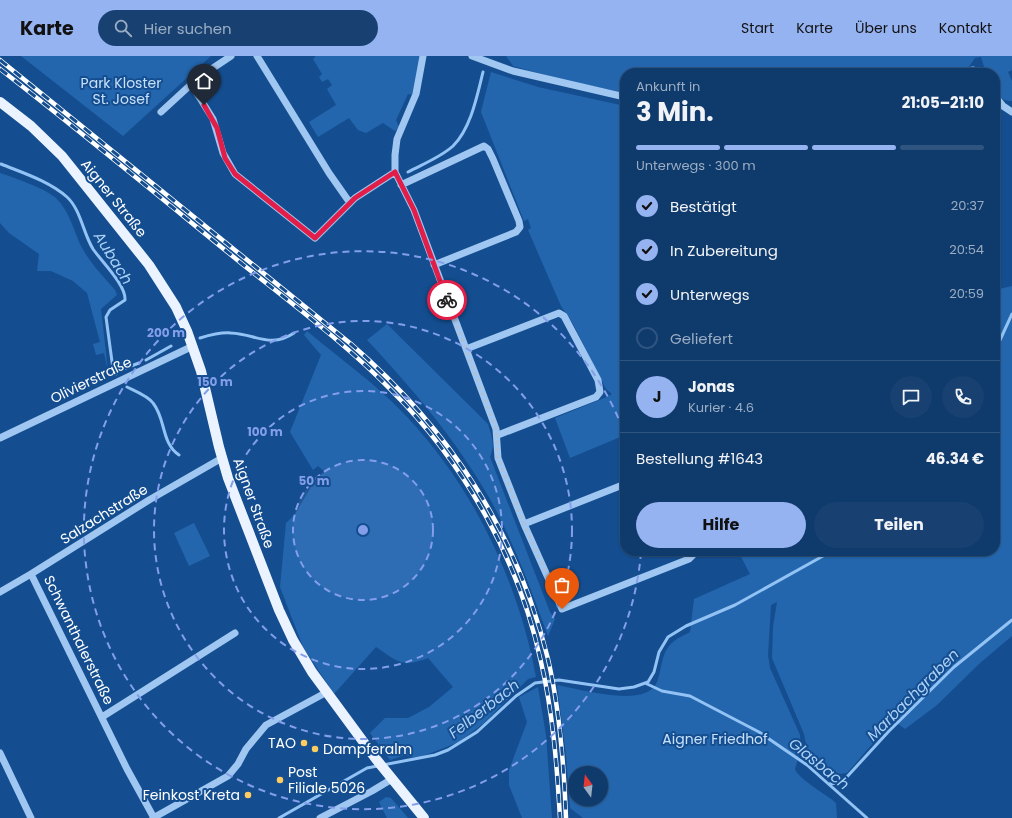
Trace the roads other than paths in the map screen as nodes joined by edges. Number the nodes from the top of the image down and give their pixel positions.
1 (231, 56) edge
2 (257, 56) edge
3 (423, 56) edge
4 (472, 56) edge
5 (191, 84) junction
6 (620, 96) edge
7 (0, 102) edge
8 (1000, 102) edge
9 (161, 112) dead end
10 (1012, 112) edge
11 (395, 172) junction
12 (401, 185) junction
13 (350, 202) junction
14 (434, 265) junction
15 (193, 346) junction
16 (466, 349) junction
17 (498, 435) junction
18 (0, 438) edge
19 (222, 458) junction
20 (620, 486) edge
21 (524, 524) junction
22 (692, 556) edge
23 (31, 574) junction
24 (0, 592) edge
25 (236, 633) dead end
26 (327, 692) junction
27 (102, 717) junction
28 (0, 753) edge
29 (392, 779) junction
30 (31, 818) edge
31 (154, 818) edge
32 (320, 818) edge
33 (424, 818) edge

1 - 5 street
2 - 13 street
3 - 11 street
4 - 6 street
5 - 9 street
5 - 13 street
7 - 15 main road, Aigner Straße
8 - 10 street
11 - 12 street
11 - 13 street
12 - 14 street
12 - 14 street
14 - 16 street
15 - 18 street, Olivierstraße
15 - 19 main road, Aigner Straße
16 - 17 street
16 - 17 street
17 - 21 street
19 - 23 street, Salzachstraße
19 - 26 main road, Aigner Straße
20 - 21 street
21 - 22 street
23 - 24 street, Salzachstraße
23 - 27 street, Schwanthalerstraße
25 - 27 street, Schwanthalerstraße
26 - 29 main road, Aigner Straße
26 - 31 street
27 - 31 street, Schwanthalerstraße
28 - 30 street
29 - 32 street
29 - 33 main road, Aigner Straße

